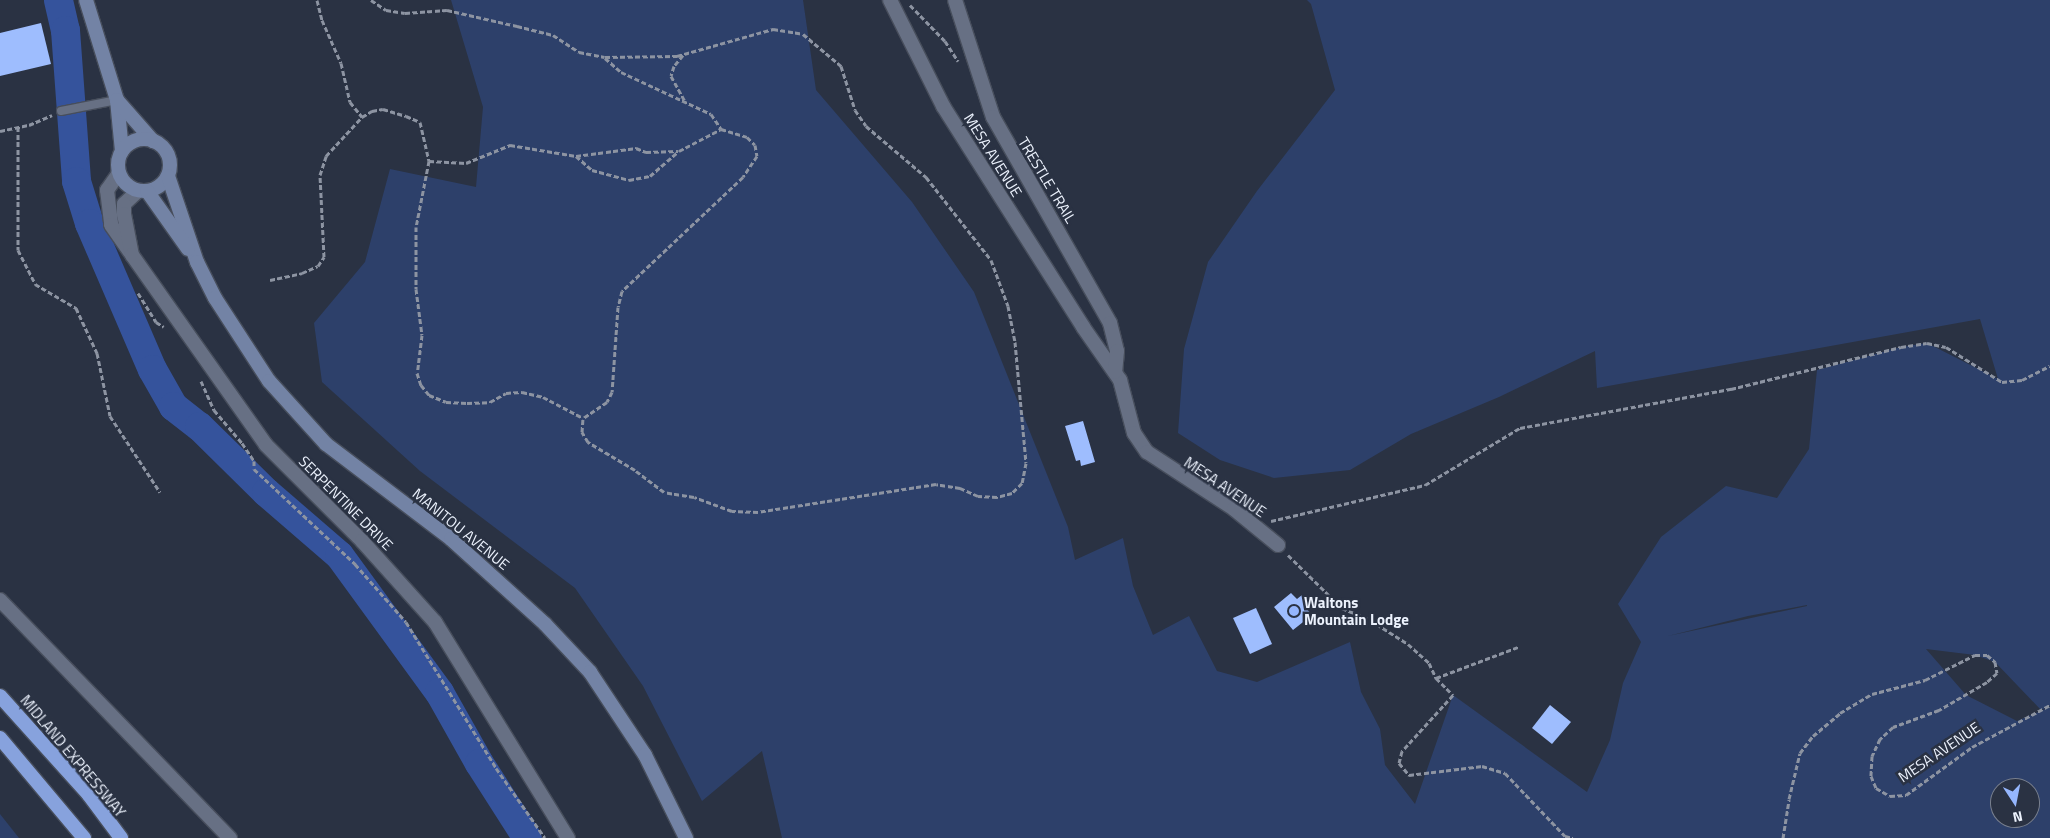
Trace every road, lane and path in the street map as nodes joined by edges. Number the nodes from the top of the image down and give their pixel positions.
1 (86, 0) edge
2 (317, 0) edge
3 (370, 0) edge
4 (890, 0) edge
5 (904, 0) edge
6 (955, 0) edge
7 (684, 54) junction
8 (605, 58) junction
9 (961, 64) dead end
10 (117, 100) junction
11 (685, 101) junction
12 (61, 111) joint
13 (362, 117) junction
14 (18, 127) junction
15 (721, 129) junction
16 (0, 131) edge
17 (153, 141) junction
18 (122, 151) junction
19 (679, 151) junction
20 (576, 156) junction
21 (429, 161) junction
22 (119, 173) junction
23 (168, 176) junction
24 (142, 191) junction
25 (132, 255) junction
26 (197, 262) junction
27 (270, 280) dead end
28 (137, 289) dead end
29 (169, 331) dead end
30 (2050, 366) edge
31 (1115, 372) junction
32 (198, 374) dead end
33 (583, 418) junction
34 (160, 492) dead end
35 (1254, 525) junction
36 (1278, 545) joint
37 (0, 600) edge
38 (1518, 647) dead end
39 (1436, 678) junction
40 (0, 696) edge
41 (2050, 705) edge
42 (0, 738) edge
43 (0, 751) edge
44 (65, 813) junction
45 (84, 838) edge
46 (120, 838) edge
47 (230, 838) edge
48 (545, 838) edge
49 (568, 838) edge
50 (686, 838) edge
51 (1573, 838) edge
52 (1784, 838) edge

1 - 10 main road
2 - 13 path
3 - 8 path
4 - 31 street, MESA AVENUE
5 - 9 path
6 - 31 street, TRESTLE TRAIL
7 - 8 path
7 - 11 path
7 - 33 path
8 - 11 path
10 - 12 lane
10 - 17 main road
10 - 18 main road
11 - 15 path
12 - 14 path
13 - 21 path
13 - 27 path
14 - 16 path
14 - 34 path
15 - 19 path
15 - 33 path
17 - 18 main road
17 - 23 main road
18 - 22 main road
19 - 20 path
19 - 20 path
20 - 21 path
21 - 33 path
22 - 24 main road
22 - 25 street
23 - 24 main road
23 - 26 main road, MANITOU AVENUE
24 - 25 street, SERPENTINE DRIVE
24 - 26 main road, MANITOU AVENUE
25 - 49 street, SERPENTINE DRIVE
26 - 50 main road, MANITOU AVENUE
28 - 29 path
30 - 35 path
31 - 35 street, MESA AVENUE
32 - 48 path
35 - 36 street, MESA AVENUE
36 - 39 path
37 - 47 street
38 - 39 path
39 - 51 path
40 - 46 highway, MIDLAND EXPRESSWAY
41 - 52 path, MESA AVENUE
42 - 44 highway
43 - 44 highway
44 - 45 highway

